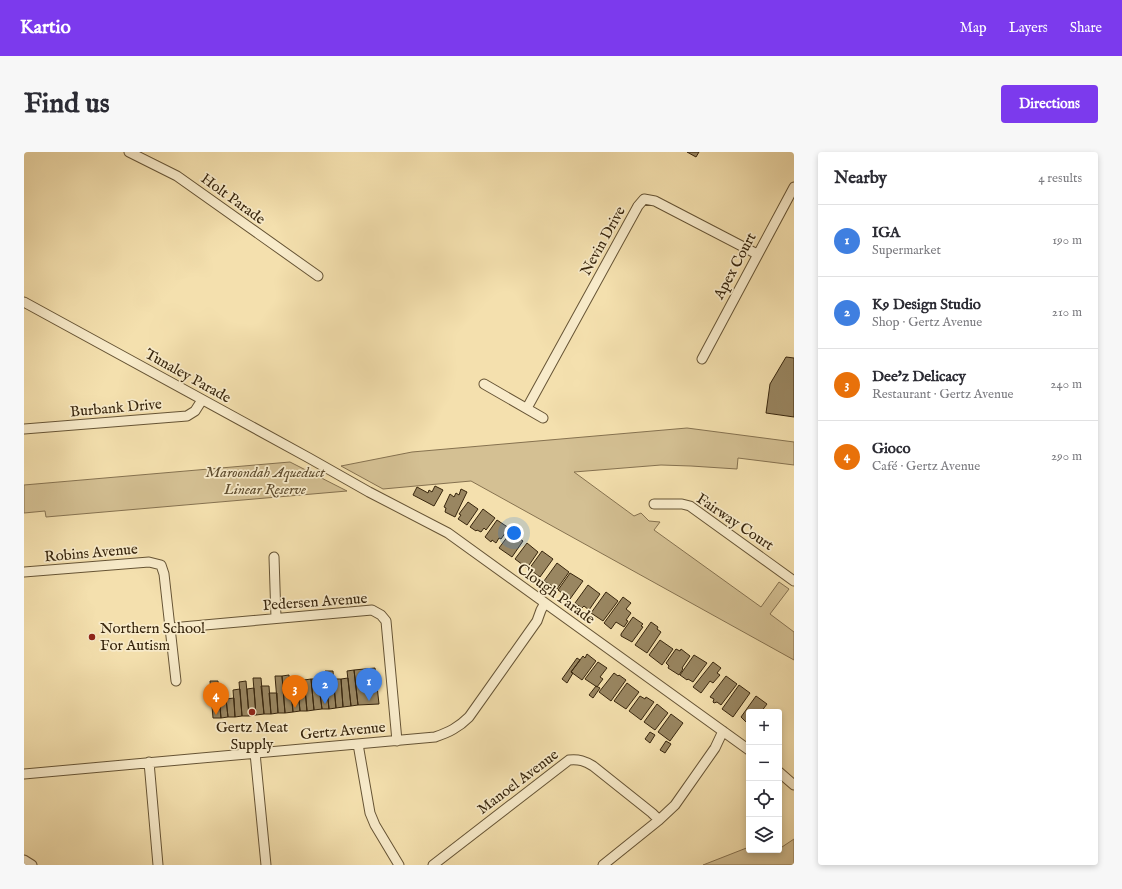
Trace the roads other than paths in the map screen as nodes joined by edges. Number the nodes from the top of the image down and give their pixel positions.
1 (128, 152) edge
2 (794, 187) edge
3 (757, 254) junction
4 (318, 276) dead end
5 (24, 302) edge
6 (702, 358) dead end
7 (484, 384) dead end
8 (202, 400) junction
9 (526, 408) junction
10 (543, 418) dead end
11 (24, 429) edge
12 (338, 475) joint
13 (654, 504) dead end
14 (274, 557) dead end
15 (24, 572) edge
16 (794, 580) edge
17 (548, 605) junction
18 (276, 618) junction
19 (170, 628) junction
20 (176, 681) dead end
21 (726, 733) junction
22 (397, 741) junction
23 (358, 744) junction
24 (746, 748) edge
25 (255, 753) junction
26 (149, 762) junction
27 (24, 774) edge
28 (782, 775) edge
29 (794, 785) edge
30 (659, 820) junction
31 (24, 860) edge
32 (32, 865) edge
33 (158, 865) edge
34 (266, 865) edge
35 (399, 865) edge
36 (433, 865) edge
37 (603, 865) edge

1 - 4 street, Holt Parade
2 - 3 street, Apex Court
3 - 6 street, Apex Court
3 - 9 street, Nevin Drive
5 - 8 street, Tunaley Parade
7 - 9 street
8 - 11 street, Burbank Drive
8 - 12 street, Tunaley Parade
9 - 10 street
12 - 17 street, Clough Parade
13 - 16 street, Fairway Court
14 - 18 street
15 - 19 street, Robins Avenue
17 - 21 street, Clough Parade
17 - 22 street, Gertz Avenue
18 - 19 street, Pedersen Avenue
18 - 22 street, Pedersen Avenue
19 - 20 street
21 - 24 street, Clough Parade
21 - 30 street
22 - 23 street, Gertz Avenue
23 - 25 street, Gertz Avenue
23 - 35 street
25 - 26 street, Gertz Avenue
25 - 34 street
26 - 27 street, Gertz Avenue
26 - 33 street
28 - 29 street
30 - 36 street, Manoel Avenue
30 - 37 street
31 - 32 street

